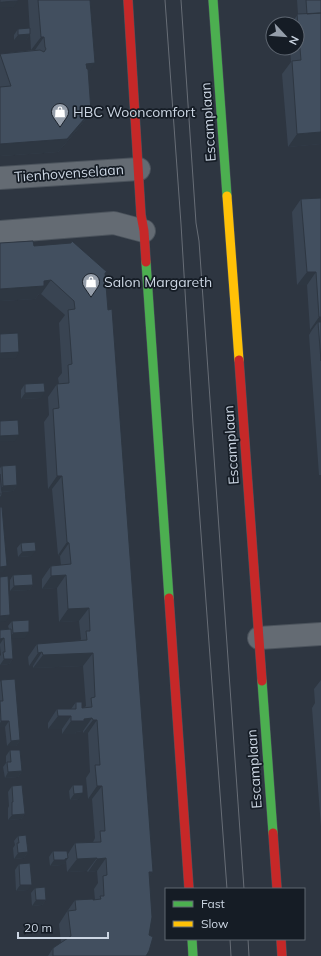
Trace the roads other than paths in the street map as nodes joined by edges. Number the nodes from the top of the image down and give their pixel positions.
1 (128, 0) edge
2 (213, 0) edge
3 (139, 169) junction
4 (0, 178) edge
5 (144, 231) junction
6 (0, 232) edge
7 (321, 634) edge
8 (259, 638) junction
9 (189, 888) edge
10 (277, 888) edge
11 (192, 940) edge
12 (281, 940) edge
13 (193, 956) edge
14 (282, 956) edge

1 - 3 street
2 - 8 street, Escamplaan
3 - 4 street, Tienhovenselaan
3 - 5 street
5 - 6 street
5 - 9 street
7 - 8 street
8 - 10 street, Escamplaan
11 - 13 street
12 - 14 street

